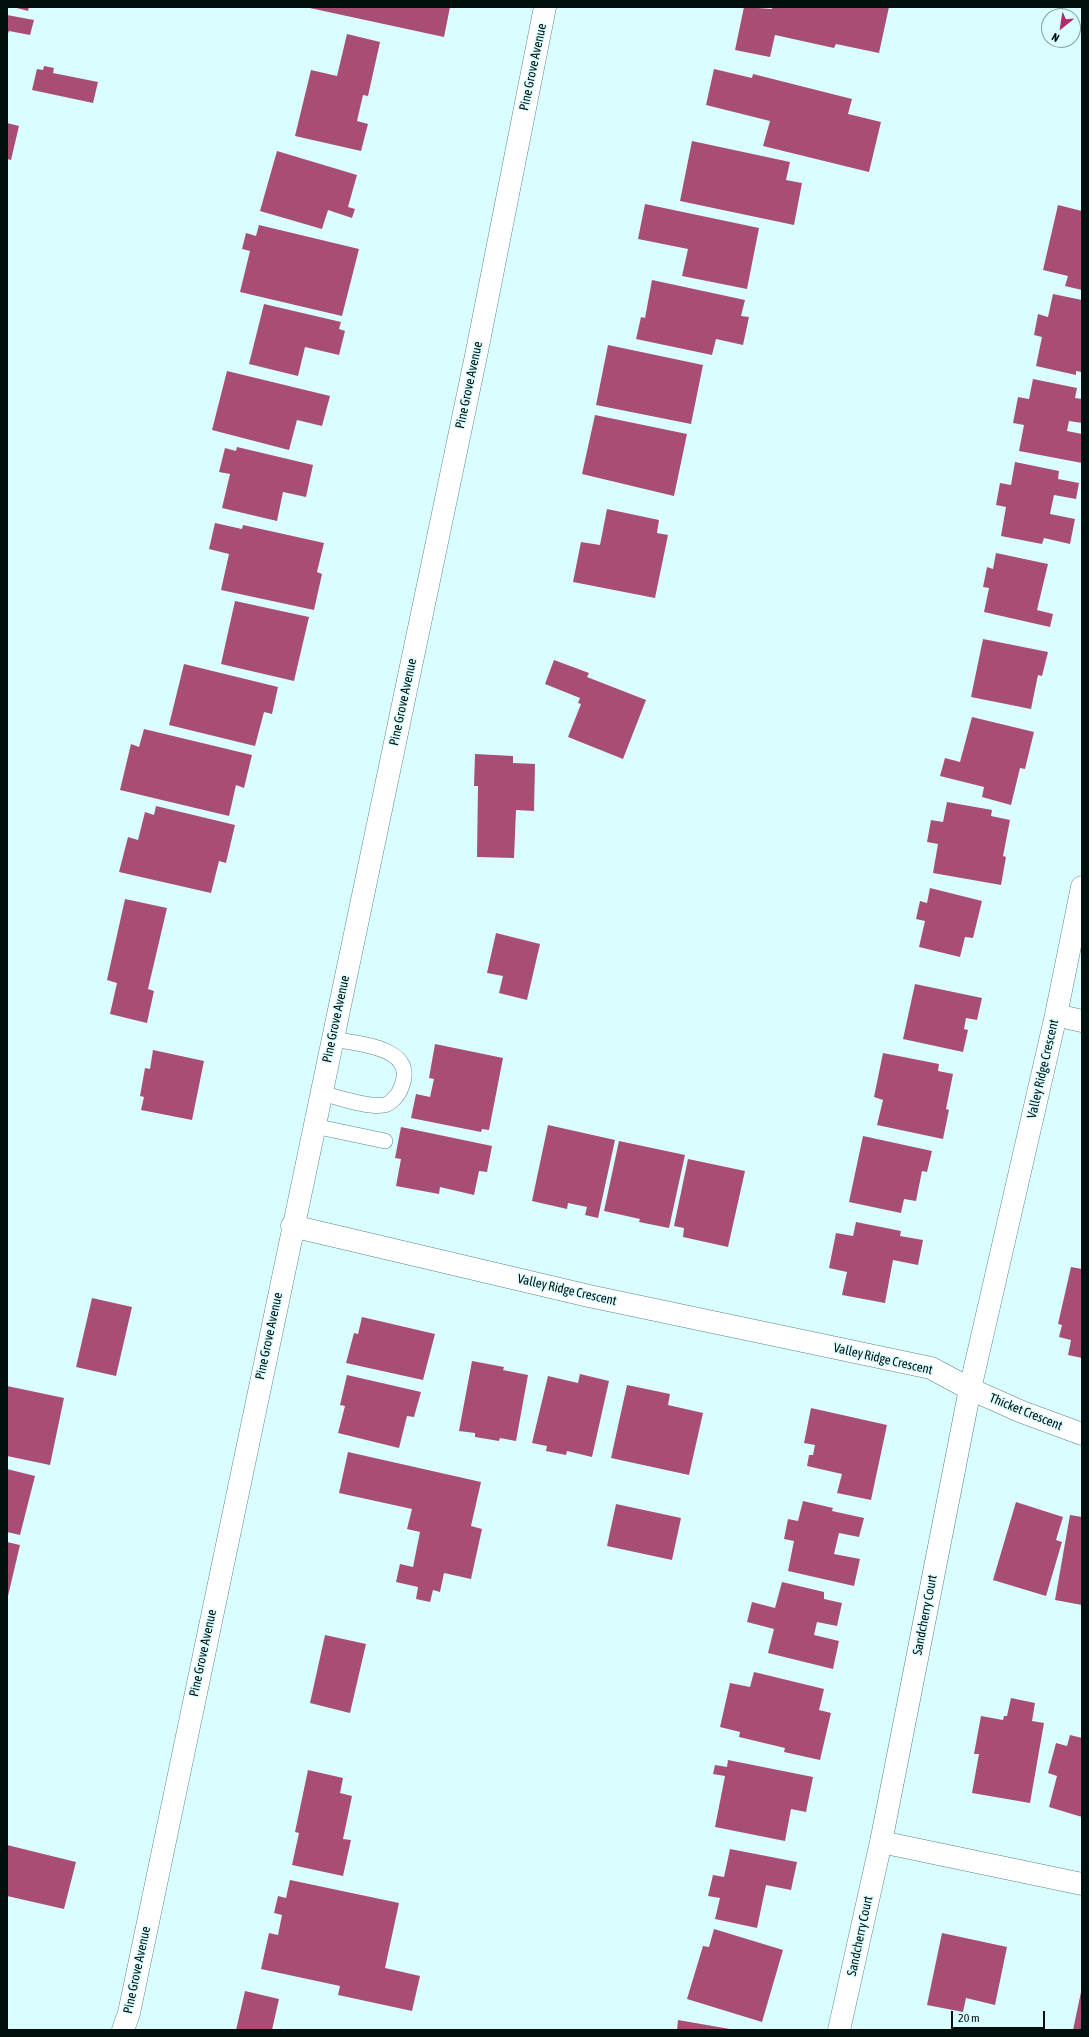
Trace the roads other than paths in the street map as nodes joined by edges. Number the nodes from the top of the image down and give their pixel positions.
1 (546, 7) edge
2 (1082, 887) edge
3 (1056, 1015) junction
4 (1082, 1021) edge
5 (332, 1039) junction
6 (321, 1093) junction
7 (314, 1126) junction
8 (385, 1141) dead end
9 (292, 1226) junction
10 (970, 1389) junction
11 (1082, 1434) edge
12 (881, 1842) junction
13 (1082, 1884) edge
14 (123, 2030) edge
15 (839, 2030) edge

1 - 5 street, Pine Grove Avenue
2 - 3 street, Valley Ridge Crescent
3 - 4 street
3 - 10 street, Valley Ridge Crescent
5 - 6 street, Pine Grove Avenue
5 - 6 lane
6 - 7 street, Pine Grove Avenue
7 - 8 lane
7 - 9 street, Pine Grove Avenue
9 - 10 street, Valley Ridge Crescent
9 - 14 street, Pine Grove Avenue
10 - 11 street, Thicket Crescent
10 - 12 street, Sandcherry Court
12 - 13 street
12 - 15 street, Sandcherry Court

